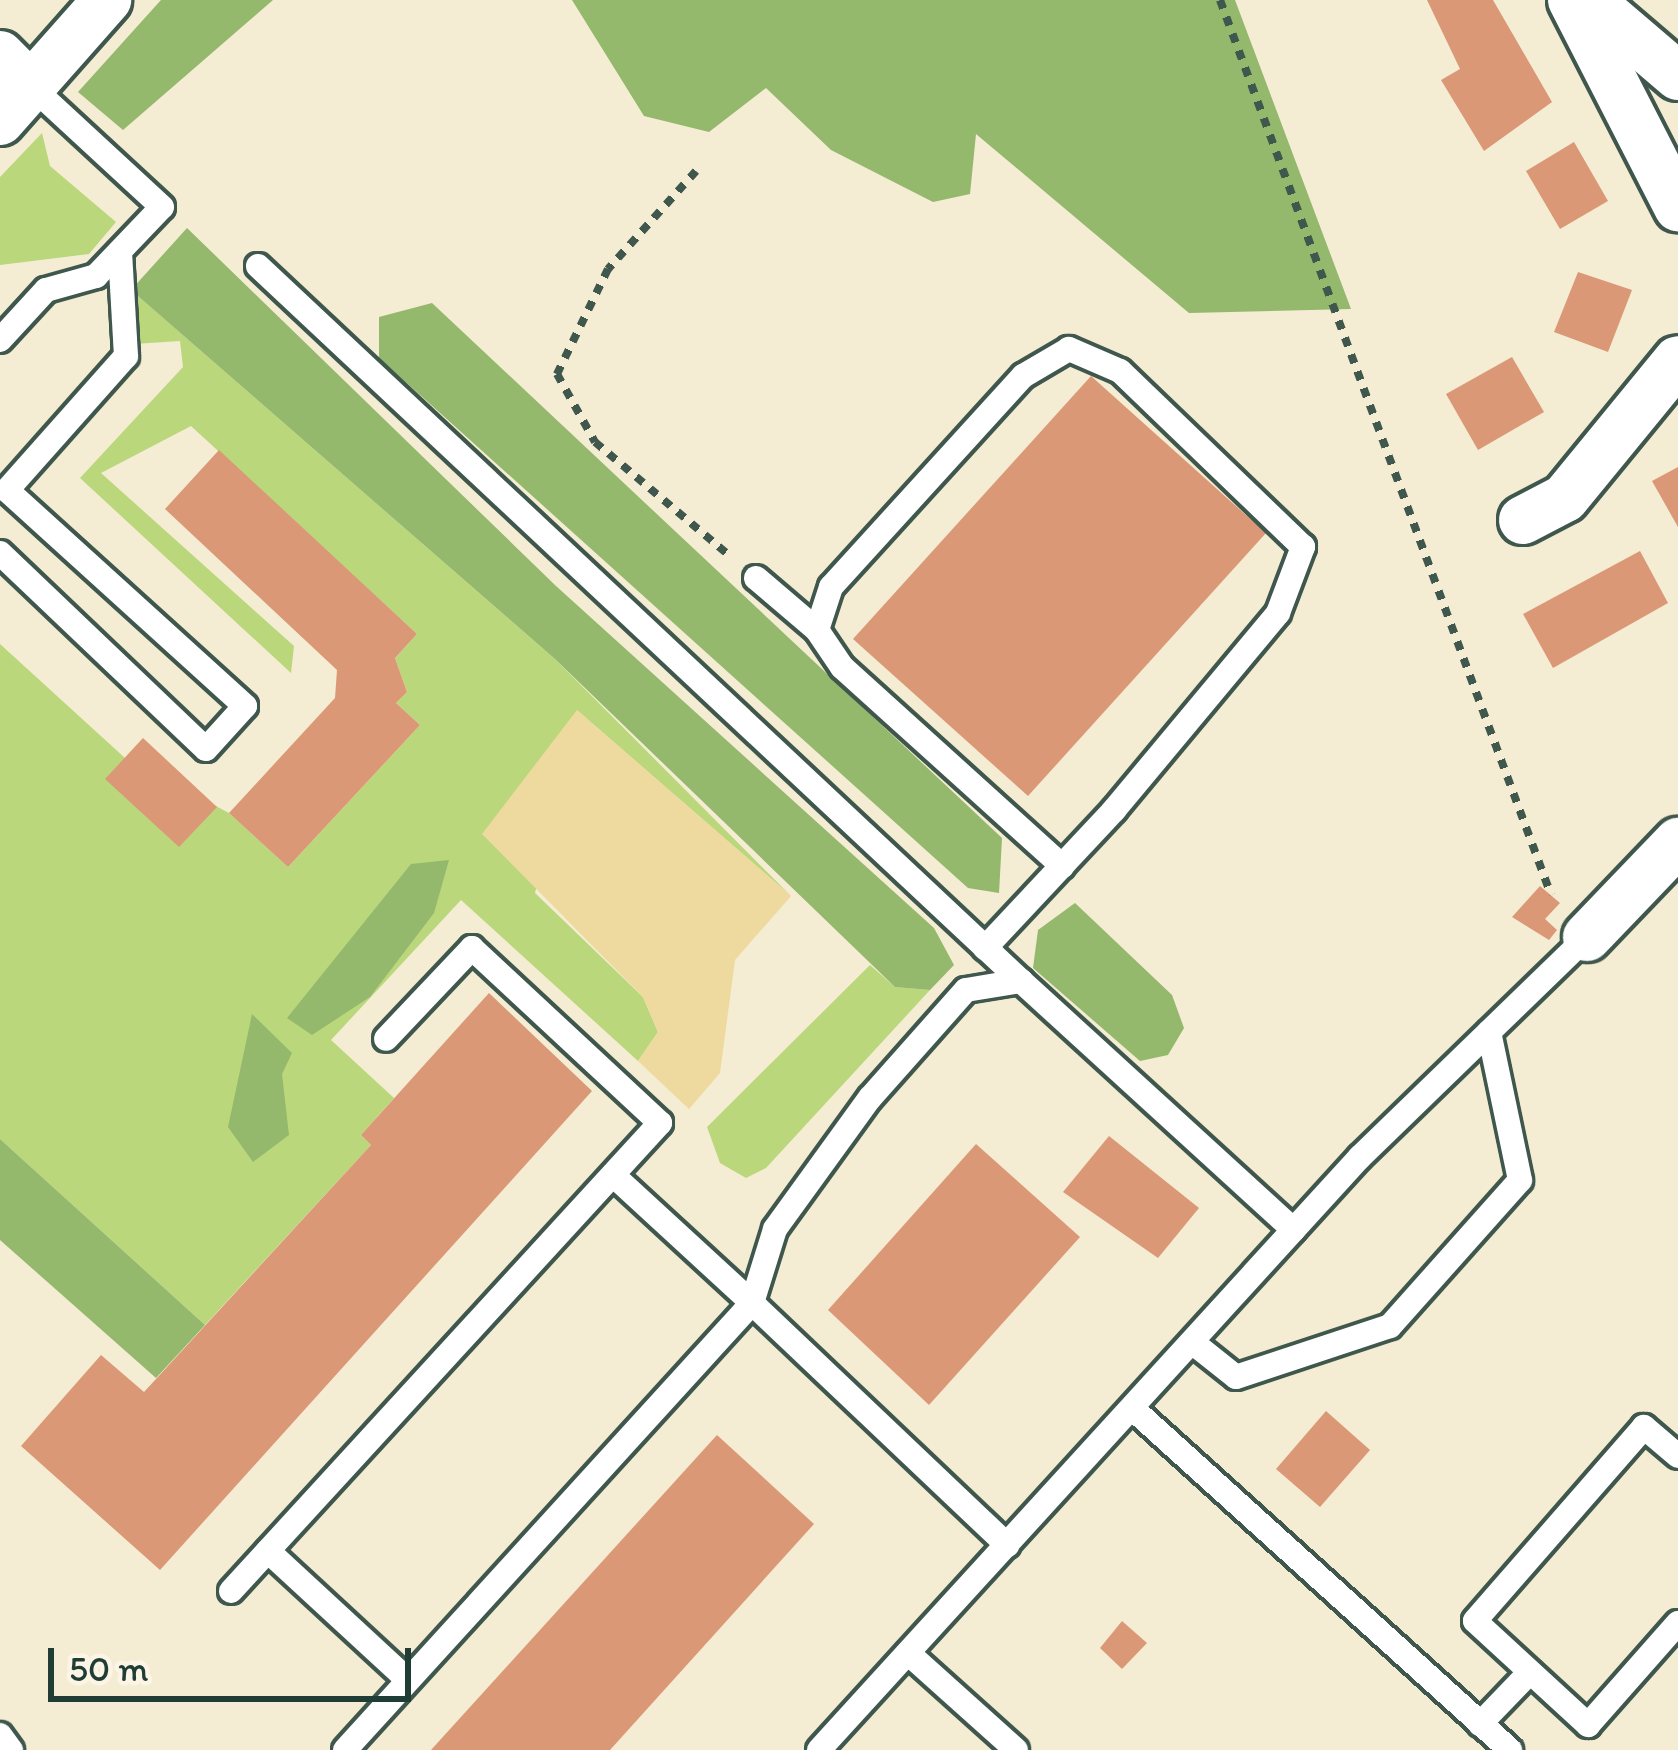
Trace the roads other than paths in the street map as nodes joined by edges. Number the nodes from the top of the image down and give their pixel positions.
1 (107, 0) edge
2 (1572, 0) edge
3 (1589, 0) edge
4 (1678, 76) edge
5 (10, 87) edge
6 (1678, 208) edge
7 (120, 253) junction
8 (258, 266) dead end
9 (0, 340) edge
10 (1678, 360) edge
11 (1523, 520) dead end
12 (0, 553) edge
13 (756, 578) road end
14 (817, 630) junction
15 (1678, 842) edge
16 (1062, 866) junction
17 (1587, 937) joint
18 (985, 948) junction
19 (1021, 982) junction
20 (1489, 1032) junction
21 (386, 1039) dead end
22 (613, 1175) junction
23 (1294, 1230) junction
24 (752, 1303) junction
25 (1192, 1342) junction
26 (1132, 1408) junction
27 (1678, 1456) edge
28 (1007, 1544) junction
29 (268, 1551) junction
30 (231, 1591) dead end
31 (1678, 1623) edge
32 (908, 1653) junction
33 (1530, 1672) junction
34 (408, 1680) junction
35 (1480, 1724) junction
36 (0, 1735) edge
37 (11, 1750) edge
38 (345, 1750) edge
39 (819, 1750) edge
40 (1016, 1750) edge
41 (1510, 1750) edge

1 - 5 street
2 - 6 street
3 - 4 street
5 - 7 lane
7 - 9 lane
7 - 12 lane
8 - 18 lane
10 - 11 street
13 - 14 lane
14 - 16 lane
14 - 16 lane
15 - 17 street
16 - 18 lane
17 - 20 lane
18 - 19 lane
19 - 23 lane
19 - 24 lane
20 - 23 lane
20 - 25 lane
21 - 22 lane
22 - 24 lane
22 - 29 lane
23 - 25 lane
24 - 28 lane
24 - 34 lane
25 - 26 lane
26 - 28 lane
26 - 35 lane
27 - 33 lane
28 - 32 lane
29 - 30 lane
29 - 34 lane
31 - 33 lane
32 - 39 lane
32 - 40 lane
33 - 35 lane
34 - 38 lane
35 - 41 lane
36 - 37 lane

